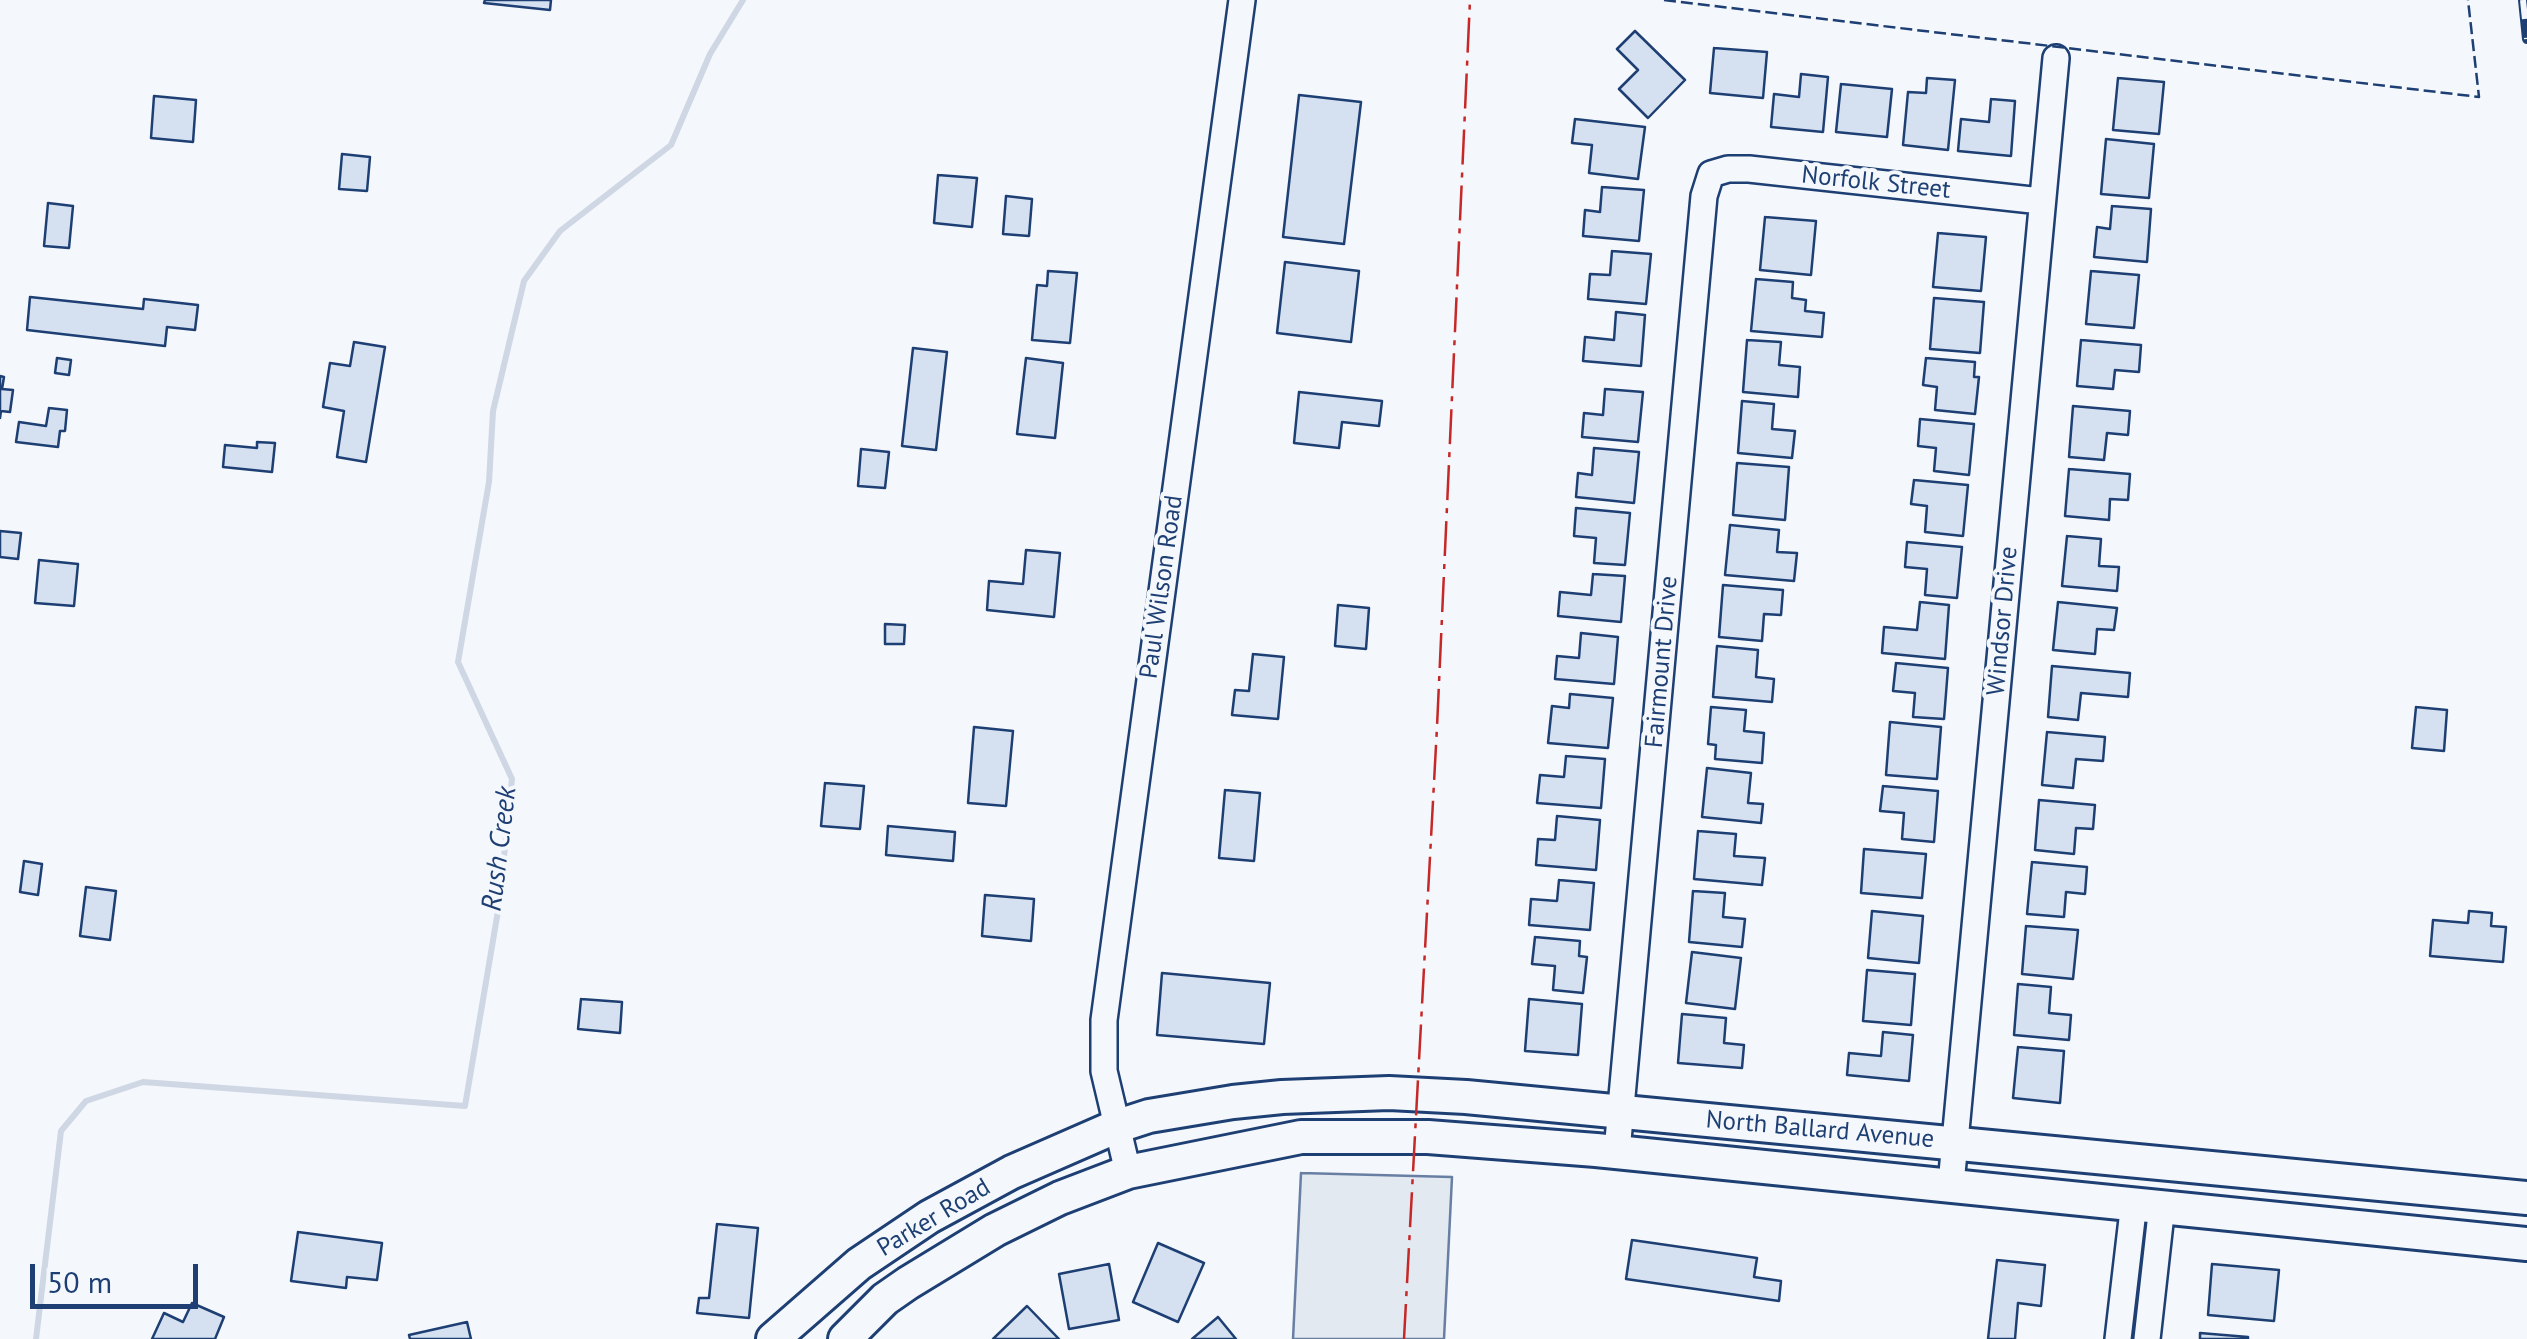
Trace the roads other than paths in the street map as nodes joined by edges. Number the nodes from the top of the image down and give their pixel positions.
1 (1242, 0) edge
2 (2056, 58) dead end
3 (1711, 174) joint
4 (2041, 201) junction
5 (1620, 1111) junction
6 (1115, 1127) junction
7 (1955, 1142) junction
8 (1616, 1151) junction
9 (1128, 1172) junction
10 (1952, 1184) junction
11 (2527, 1198) edge
12 (2148, 1203) junction
13 (2527, 1244) edge
14 (773, 1339) edge
15 (845, 1339) edge
16 (2118, 1339) edge
17 (2148, 1339) edge

1 - 6 street, Paul Wilson Road
2 - 4 street, Windsor Drive
3 - 4 street, Norfolk Street
3 - 5 street, Fairmount Drive
4 - 7 street, Windsor Drive
5 - 6 main road, North Ballard Avenue
5 - 7 main road, North Ballard Avenue
5 - 8 street, Fairmount Drive
6 - 9 street, Paul Wilson Road
6 - 14 main road, Parker Road
7 - 10 street, Windsor Drive
7 - 11 main road, North Ballard Avenue
8 - 9 main road, North Ballard Avenue
8 - 10 main road, North Ballard Avenue
9 - 15 main road, Parker Road
10 - 12 main road, North Ballard Avenue
12 - 13 main road, North Ballard Avenue
12 - 16 street
12 - 17 street

